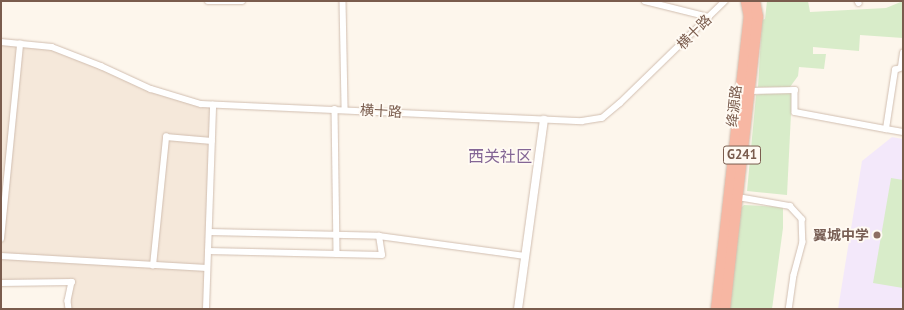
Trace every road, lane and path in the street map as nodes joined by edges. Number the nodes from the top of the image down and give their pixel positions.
1 (208, 1) edge
2 (242, 1) edge
3 (343, 1) edge
4 (645, 1) edge
5 (725, 1) edge
6 (746, 1) edge
7 (755, 1) edge
8 (709, 16) junction
9 (1, 42) edge
10 (20, 44) junction
11 (903, 53) edge
12 (902, 67) edge
13 (750, 91) junction
14 (213, 105) junction
15 (335, 109) junction
16 (345, 110) junction
17 (544, 120) junction
18 (886, 129) junction
19 (903, 132) edge
20 (212, 141) junction
21 (738, 197) junction
22 (209, 232) junction
23 (336, 235) junction
24 (379, 236) junction
25 (1, 240) edge
26 (208, 251) junction
27 (337, 254) junction
28 (1, 256) edge
29 (525, 256) junction
30 (153, 266) junction
31 (207, 268) junction
32 (1, 283) edge
33 (69, 309) edge
34 (206, 309) edge
35 (518, 309) edge
36 (716, 309) edge
37 (725, 309) edge
38 (789, 309) edge

1 - 2 street
3 - 16 street
4 - 8 street
5 - 8 street, 横十路
6 - 36 highway, 绛源路 / G241
7 - 13 highway, 绛源路 / G241
8 - 17 street, 横十路
9 - 10 street, 横十路
10 - 14 street, 横十路
10 - 25 street
11 - 12 street
12 - 18 street
13 - 18 street
13 - 21 highway, 绛源路 / G241
14 - 15 street, 横十路
14 - 20 street
15 - 16 street, 横十路
15 - 23 street
16 - 17 street, 横十路
17 - 29 street
18 - 19 street
20 - 22 street
20 - 30 street
21 - 37 highway, 绛源路 / G241
21 - 38 street
22 - 23 street
22 - 26 street
23 - 24 street
23 - 27 street
24 - 27 street
24 - 29 street
26 - 27 street
26 - 31 street
28 - 30 street
29 - 35 street
30 - 31 street
31 - 34 street
32 - 33 street

